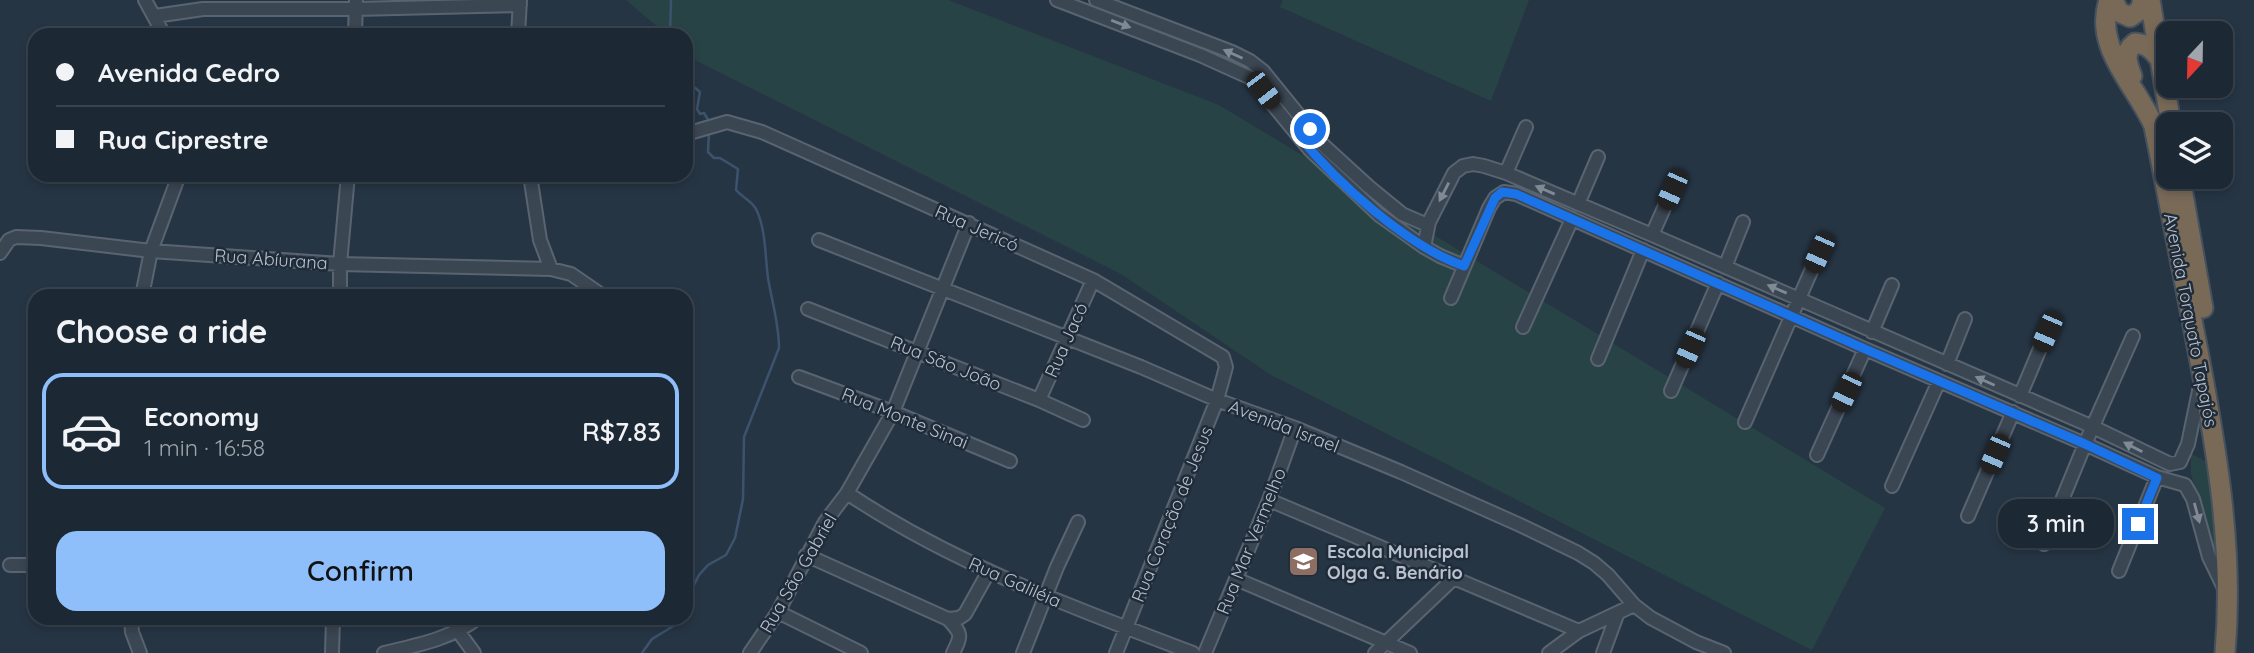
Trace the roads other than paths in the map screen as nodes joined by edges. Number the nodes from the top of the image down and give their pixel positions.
1 (145, 0) edge
2 (1057, 0) edge
3 (1096, 0) edge
4 (2111, 0) edge
5 (2143, 0) edge
6 (2150, 0) edge
7 (520, 2) edge
8 (356, 5) edge
9 (155, 16) junction
10 (1164, 26) junction
11 (161, 28) edge
12 (355, 28) edge
13 (518, 28) edge
14 (1159, 39) junction
15 (2156, 43) edge
16 (2156, 54) edge
17 (2142, 102) junction
18 (1526, 127) dead end
19 (693, 132) edge
20 (1304, 133) junction
21 (1598, 157) dead end
22 (1488, 168) junction
23 (1506, 173) junction
24 (176, 182) edge
25 (347, 182) edge
26 (531, 182) edge
27 (2182, 189) edge
28 (1672, 190) dead end
29 (1499, 194) junction
30 (1578, 204) junction
31 (1572, 219) junction
32 (1429, 222) junction
33 (1743, 222) dead end
34 (969, 223) junction
35 (1652, 235) junction
36 (819, 240) dead end
37 (1424, 247) junction
38 (1643, 250) junction
39 (151, 251) junction
40 (0, 253) edge
41 (1819, 253) dead end
42 (340, 264) junction
43 (1464, 266) junction
44 (1725, 267) junction
45 (551, 269) junction
46 (1093, 280) junction
47 (1718, 283) junction
48 (1892, 285) dead end
49 (143, 289) edge
50 (340, 289) edge
51 (593, 289) edge
52 (942, 289) junction
53 (1451, 298) dead end
54 (1799, 299) junction
55 (807, 309) dead end
56 (1792, 316) junction
57 (1965, 319) dead end
58 (1524, 327) dead end
59 (1872, 332) junction
60 (2047, 332) dead end
61 (2133, 336) dead end
62 (1066, 338) junction
63 (1865, 349) junction
64 (917, 351) junction
65 (1598, 359) dead end
66 (1947, 365) junction
67 (1224, 374) joint
68 (2202, 375) junction
69 (799, 377) dead end
70 (1939, 381) junction
71 (1671, 391) dead end
72 (2020, 397) junction
73 (1039, 400) junction
74 (1217, 400) junction
75 (893, 412) junction
76 (2013, 412) junction
77 (1083, 420) dead end
78 (1745, 422) dead end
79 (2093, 427) junction
80 (1295, 428) junction
81 (2085, 444) junction
82 (1817, 455) dead end
83 (1010, 461) dead end
84 (2157, 478) junction
85 (1892, 486) dead end
86 (847, 493) junction
87 (1269, 500) junction
88 (1969, 516) dead end
89 (1078, 522) dead end
90 (2044, 544) dead end
91 (806, 555) junction
92 (10, 565) dead end
93 (28, 565) edge
94 (989, 571) junction
95 (2119, 571) dead end
96 (1454, 578) junction
97 (1236, 579) junction
98 (2227, 594) junction
99 (1045, 596) junction
100 (1634, 605) junction
101 (778, 612) junction
102 (1616, 615) junction
103 (948, 619) junction
104 (132, 625) edge
105 (333, 625) edge
106 (467, 625) edge
107 (1126, 628) junction
108 (458, 631) junction
109 (1579, 631) junction
110 (1386, 643) junction
111 (1694, 647) edge
112 (139, 653) edge
113 (332, 653) edge
114 (384, 653) edge
115 (474, 653) edge
116 (751, 653) edge
117 (861, 653) edge
118 (953, 653) edge
119 (1023, 653) edge
120 (1116, 653) edge
121 (1193, 653) edge
122 (1205, 653) edge
123 (1375, 653) edge
124 (1410, 653) edge
125 (1549, 653) edge
126 (1602, 653) edge
127 (1724, 653) edge
128 (2225, 653) edge
129 (2238, 653) edge

1 - 9 street
2 -> 14 street
3 - 10 street
4 - 5 highway
4 - 17 highway, Avenida Torquato Tapajós
6 - 15 highway
7 - 8 street
7 - 13 street
8 - 9 street
8 - 12 street
9 - 11 street
10 - 14 street
20 -> 10 street
14 - 20 street
16 - 17 highway
17 - 68 highway, Avenida Torquato Tapajós
18 - 23 street
19 - 34 street, Rua Jericó
20 - 32 street
20 - 37 street
21 - 30 street
22 - 23 street
22 - 29 street
22 -> 32 street
30 -> 23 street
24 - 39 street
25 - 42 street
26 - 45 street
27 - 129 highway, Avenida Torquato Tapajós
28 - 35 street
29 - 31 street
29 - 43 street
30 - 35 street
31 - 38 street
31 - 58 street
32 - 37 street
33 - 44 street
34 - 46 street, Rua Jericó
34 - 52 street, Rua São Gabriel
35 - 44 street
36 - 52 street, Avenida Israel
37 - 43 street
38 - 47 street
38 - 65 street
39 - 40 street, Rua Abíurana
39 - 42 street, Rua Abíurana
39 - 49 street
41 - 54 street
42 - 45 street, Rua Abíurana
42 - 50 street
43 - 53 street
54 -> 44 street
45 - 51 street
46 - 62 street, Rua Jacó
46 - 67 street, Rua Jericó
47 - 56 street
47 - 71 street
48 - 59 street
52 - 62 street, Avenida Israel
52 - 64 street, Rua São Gabriel
54 - 56 street
54 - 59 street
55 - 64 street, Rua São João
56 - 63 street
56 - 78 street
57 - 66 street
59 - 66 street
60 - 72 street
61 - 79 street
62 - 73 street, Rua Jacó
62 - 74 street, Avenida Israel
63 - 70 street
63 - 82 street
64 - 73 street, Rua São João
64 - 75 street, Rua São Gabriel
72 -> 66 street
67 - 74 street, Rua Coração de Jesus
68 -> 79 street
68 - 98 highway, Avenida Torquato Tapajós
69 - 75 street, Rua Monte Sinai
70 - 76 street
70 - 85 street
72 - 79 street
73 - 77 street, Rua São João
74 - 80 street, Avenida Israel
74 - 107 street, Rua Coração de Jesus
75 - 83 street, Rua Monte Sinai
75 - 86 street, Rua São Gabriel
76 - 81 street
76 - 88 street
79 - 81 street
80 - 87 street, Rua Mar Vermelho
80 - 100 street, Avenida Israel
81 - 84 street
81 - 90 street
84 - 95 street
84 -> 98 street
86 - 91 street, Rua São Gabriel
86 - 94 street, Rua Galiléia
87 - 96 street
87 - 97 street, Rua Mar Vermelho
89 - 99 street
91 - 101 street, Rua São Gabriel
91 - 103 street
92 - 93 street
94 - 99 street, Rua Galiléia
94 - 103 street
96 - 109 street
96 - 110 street
97 - 110 street
97 - 122 street, Rua Mar Vermelho
98 - 128 highway, Avenida Torquato Tapajós
99 - 107 street, Rua Galiléia
99 - 119 street
100 - 102 street
100 - 111 street, Avenida Israel
101 - 116 street, Rua São Gabriel
101 - 117 street
102 - 109 street
102 - 126 street
103 - 118 street
104 - 112 street
105 - 113 street
106 - 108 street
107 - 120 street, Rua Coração de Jesus
107 - 121 street, Rua Galiléia
108 - 114 street
108 - 115 street
109 - 125 street
110 - 123 street
110 - 124 street
111 - 127 street, Avenida Israel

